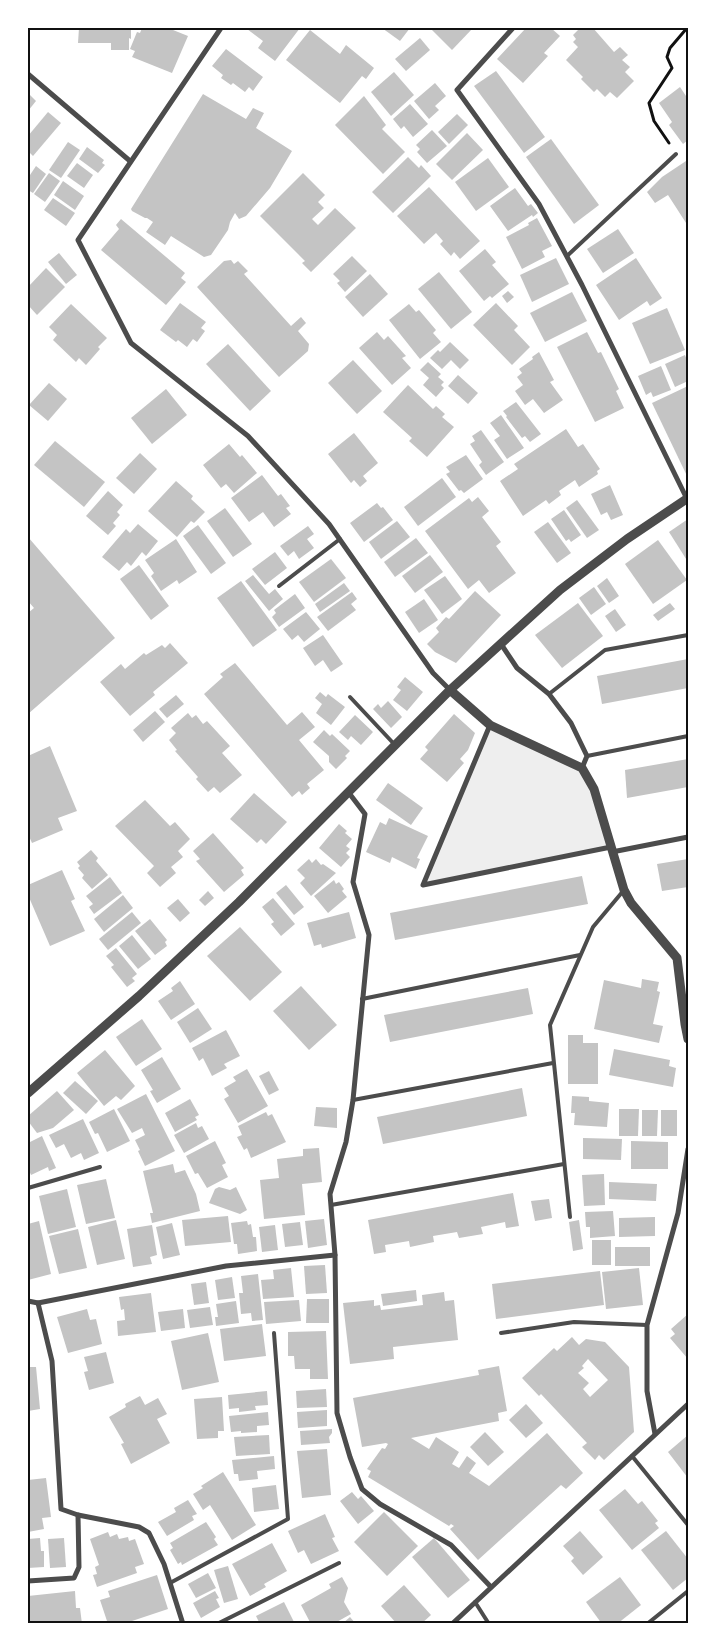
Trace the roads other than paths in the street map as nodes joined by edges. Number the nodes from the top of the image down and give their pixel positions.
1 (221, 28) edge
2 (513, 28) edge
3 (28, 74) edge
4 (676, 154) road end
5 (130, 161) junction
6 (567, 256) junction
7 (688, 498) edge
8 (340, 539) junction
9 (279, 586) dead end
10 (688, 635) edge
11 (501, 644) junction
12 (450, 690) junction
13 (549, 694) junction
14 (350, 697) dead end
15 (490, 725) junction
16 (688, 736) edge
17 (396, 745) junction
18 (587, 756) junction
19 (582, 768) junction
20 (349, 793) junction
21 (688, 837) edge
22 (612, 850) junction
23 (624, 890) junction
24 (580, 955) junction
25 (362, 999) junction
26 (688, 1039) edge
27 (553, 1063) junction
28 (28, 1093) edge
29 (353, 1100) junction
30 (688, 1148) edge
31 (564, 1164) junction
32 (100, 1167) dead end
33 (28, 1188) edge
34 (331, 1205) junction
35 (570, 1217) dead end
36 (335, 1255) junction
37 (28, 1301) edge
38 (38, 1303) junction
39 (647, 1325) junction
40 (274, 1333) dead end
41 (502, 1333) dead end
42 (688, 1404) edge
43 (655, 1434) junction
44 (632, 1456) junction
45 (78, 1514) junction
46 (688, 1524) edge
47 (339, 1563) dead end
48 (28, 1581) edge
49 (170, 1583) junction
50 (491, 1587) junction
51 (688, 1591) edge
52 (475, 1602) junction
53 (183, 1624) edge
54 (217, 1624) edge
55 (452, 1624) edge
56 (489, 1624) edge
57 (648, 1624) edge

1 - 5 street
2 - 6 street
3 - 5 street
4 - 6 lane
5 - 8 street
6 - 7 street
7 - 11 street
8 - 9 lane
8 - 12 street
10 - 13 lane
11 - 12 street
11 - 13 street
12 - 15 street
12 - 17 street
13 - 18 street
14 - 17 lane
15 - 19 street
15 - 22 street
16 - 18 lane
17 - 20 street
18 - 19 street
19 - 22 street
20 - 25 street
20 - 28 street
21 - 22 street
22 - 23 street
23 - 24 lane
23 - 26 street
24 - 25 lane
24 - 27 lane
25 - 29 street
27 - 29 lane
27 - 31 lane
29 - 34 street
30 - 39 street
31 - 34 lane
31 - 35 lane
32 - 33 lane
34 - 36 street
36 - 38 street
36 - 50 street
37 - 38 street
38 - 45 street
39 - 41 lane
39 - 43 street
40 - 49 lane
42 - 43 street
43 - 44 street
44 - 46 lane
44 - 50 street
45 - 48 street
45 - 49 street
47 - 54 lane
49 - 53 street
50 - 52 street
51 - 57 lane
52 - 55 street
52 - 56 lane

